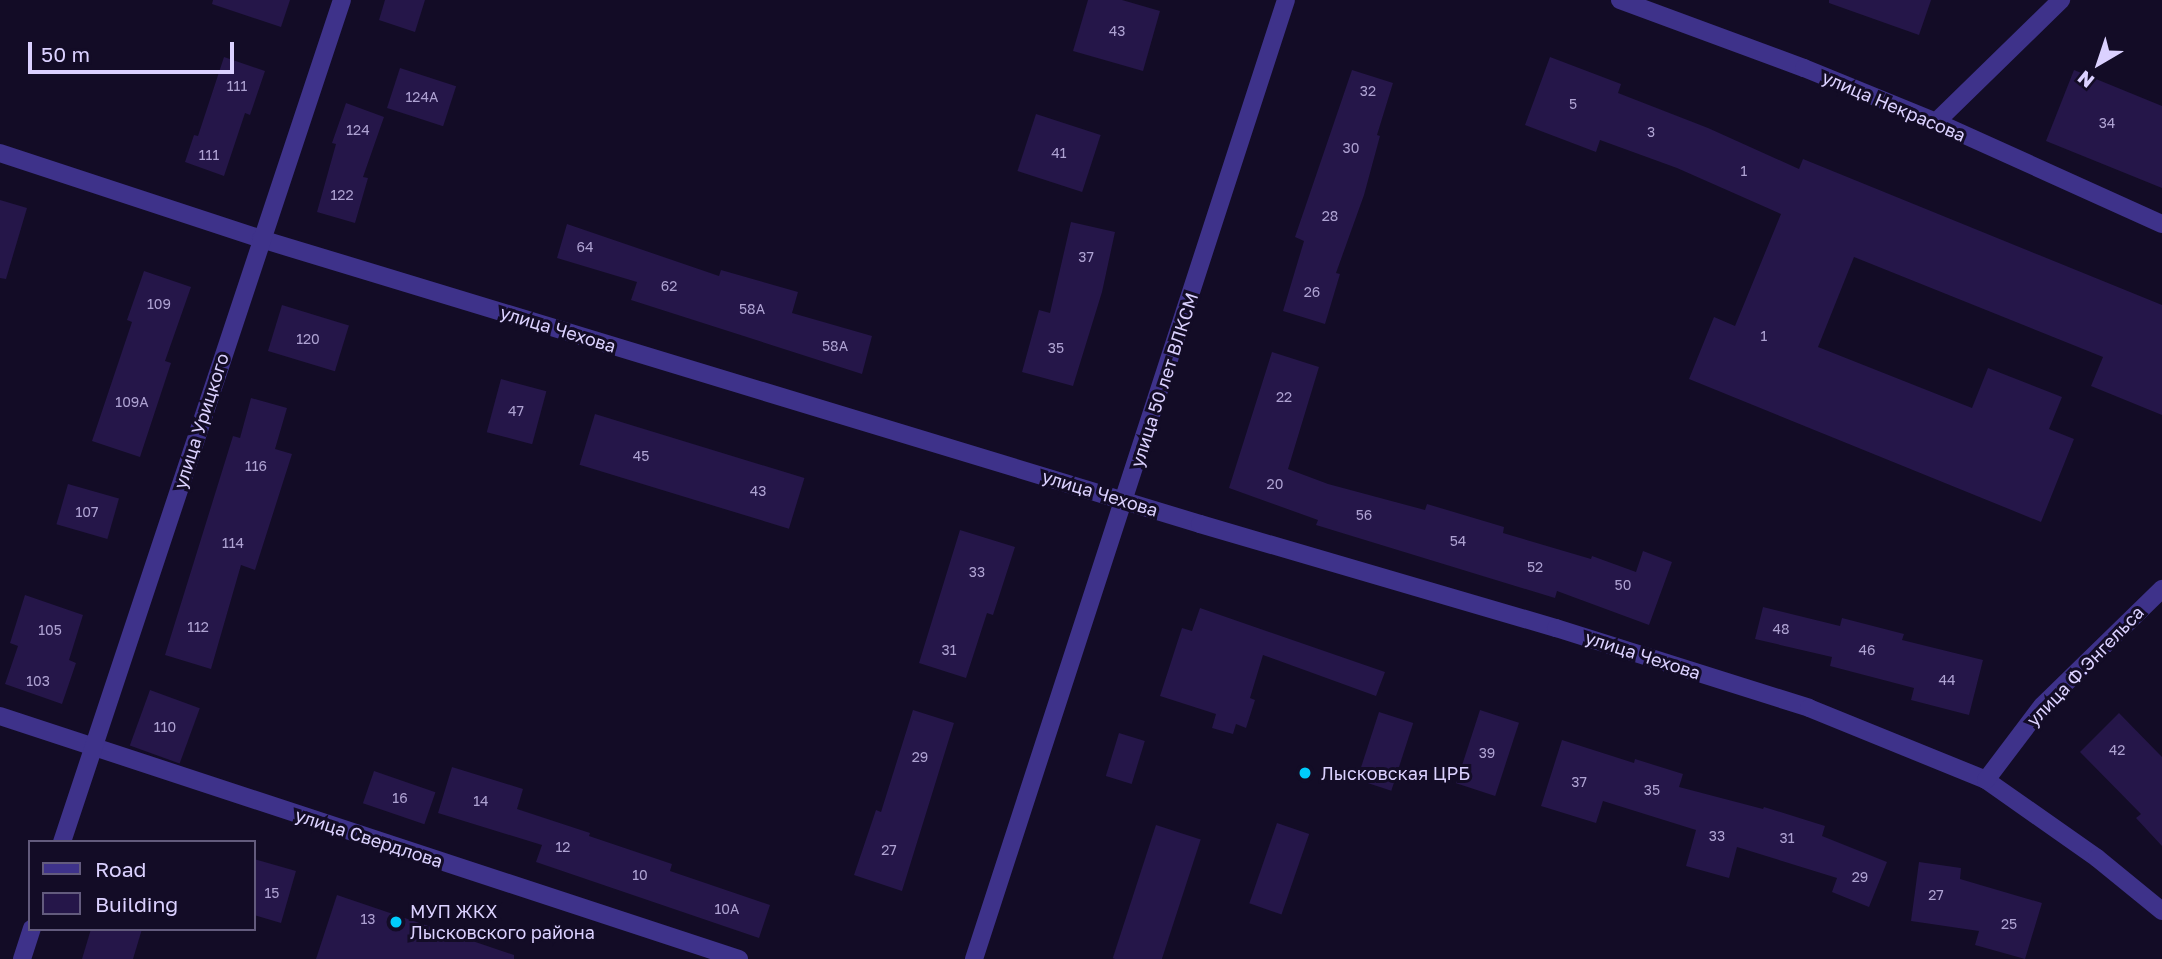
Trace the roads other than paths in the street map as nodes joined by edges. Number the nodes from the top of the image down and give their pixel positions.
1 (342, 0) edge
2 (1286, 0) edge
3 (1620, 0) edge
4 (2061, 0) edge
5 (1936, 122) junction
6 (0, 153) edge
7 (2162, 224) edge
8 (261, 239) junction
9 (1125, 501) junction
10 (2162, 589) edge
11 (0, 716) edge
12 (94, 747) junction
13 (1986, 780) junction
14 (63, 840) edge
15 (2162, 911) edge
16 (31, 931) edge
17 (22, 959) edge
18 (739, 959) edge
19 (974, 959) edge

1 - 8 street, улица Урицкого
2 - 9 street, улица 50 лет ВЛКСМ
3 - 5 street, улица Некрасова
4 - 5 street
5 - 7 street, улица Некрасова
6 - 8 street, улица Чехова
8 - 9 street, улица Чехова
8 - 12 street, улица Урицкого
9 - 13 street, улица Чехова
9 - 19 street, улица 50 лет ВЛКСМ
10 - 13 street, улица Ф.Энгельса
11 - 12 street, улица Свердлова
12 - 14 street, улица Урицкого
12 - 18 street, улица Свердлова
13 - 15 street, улица Чехова
16 - 17 street

